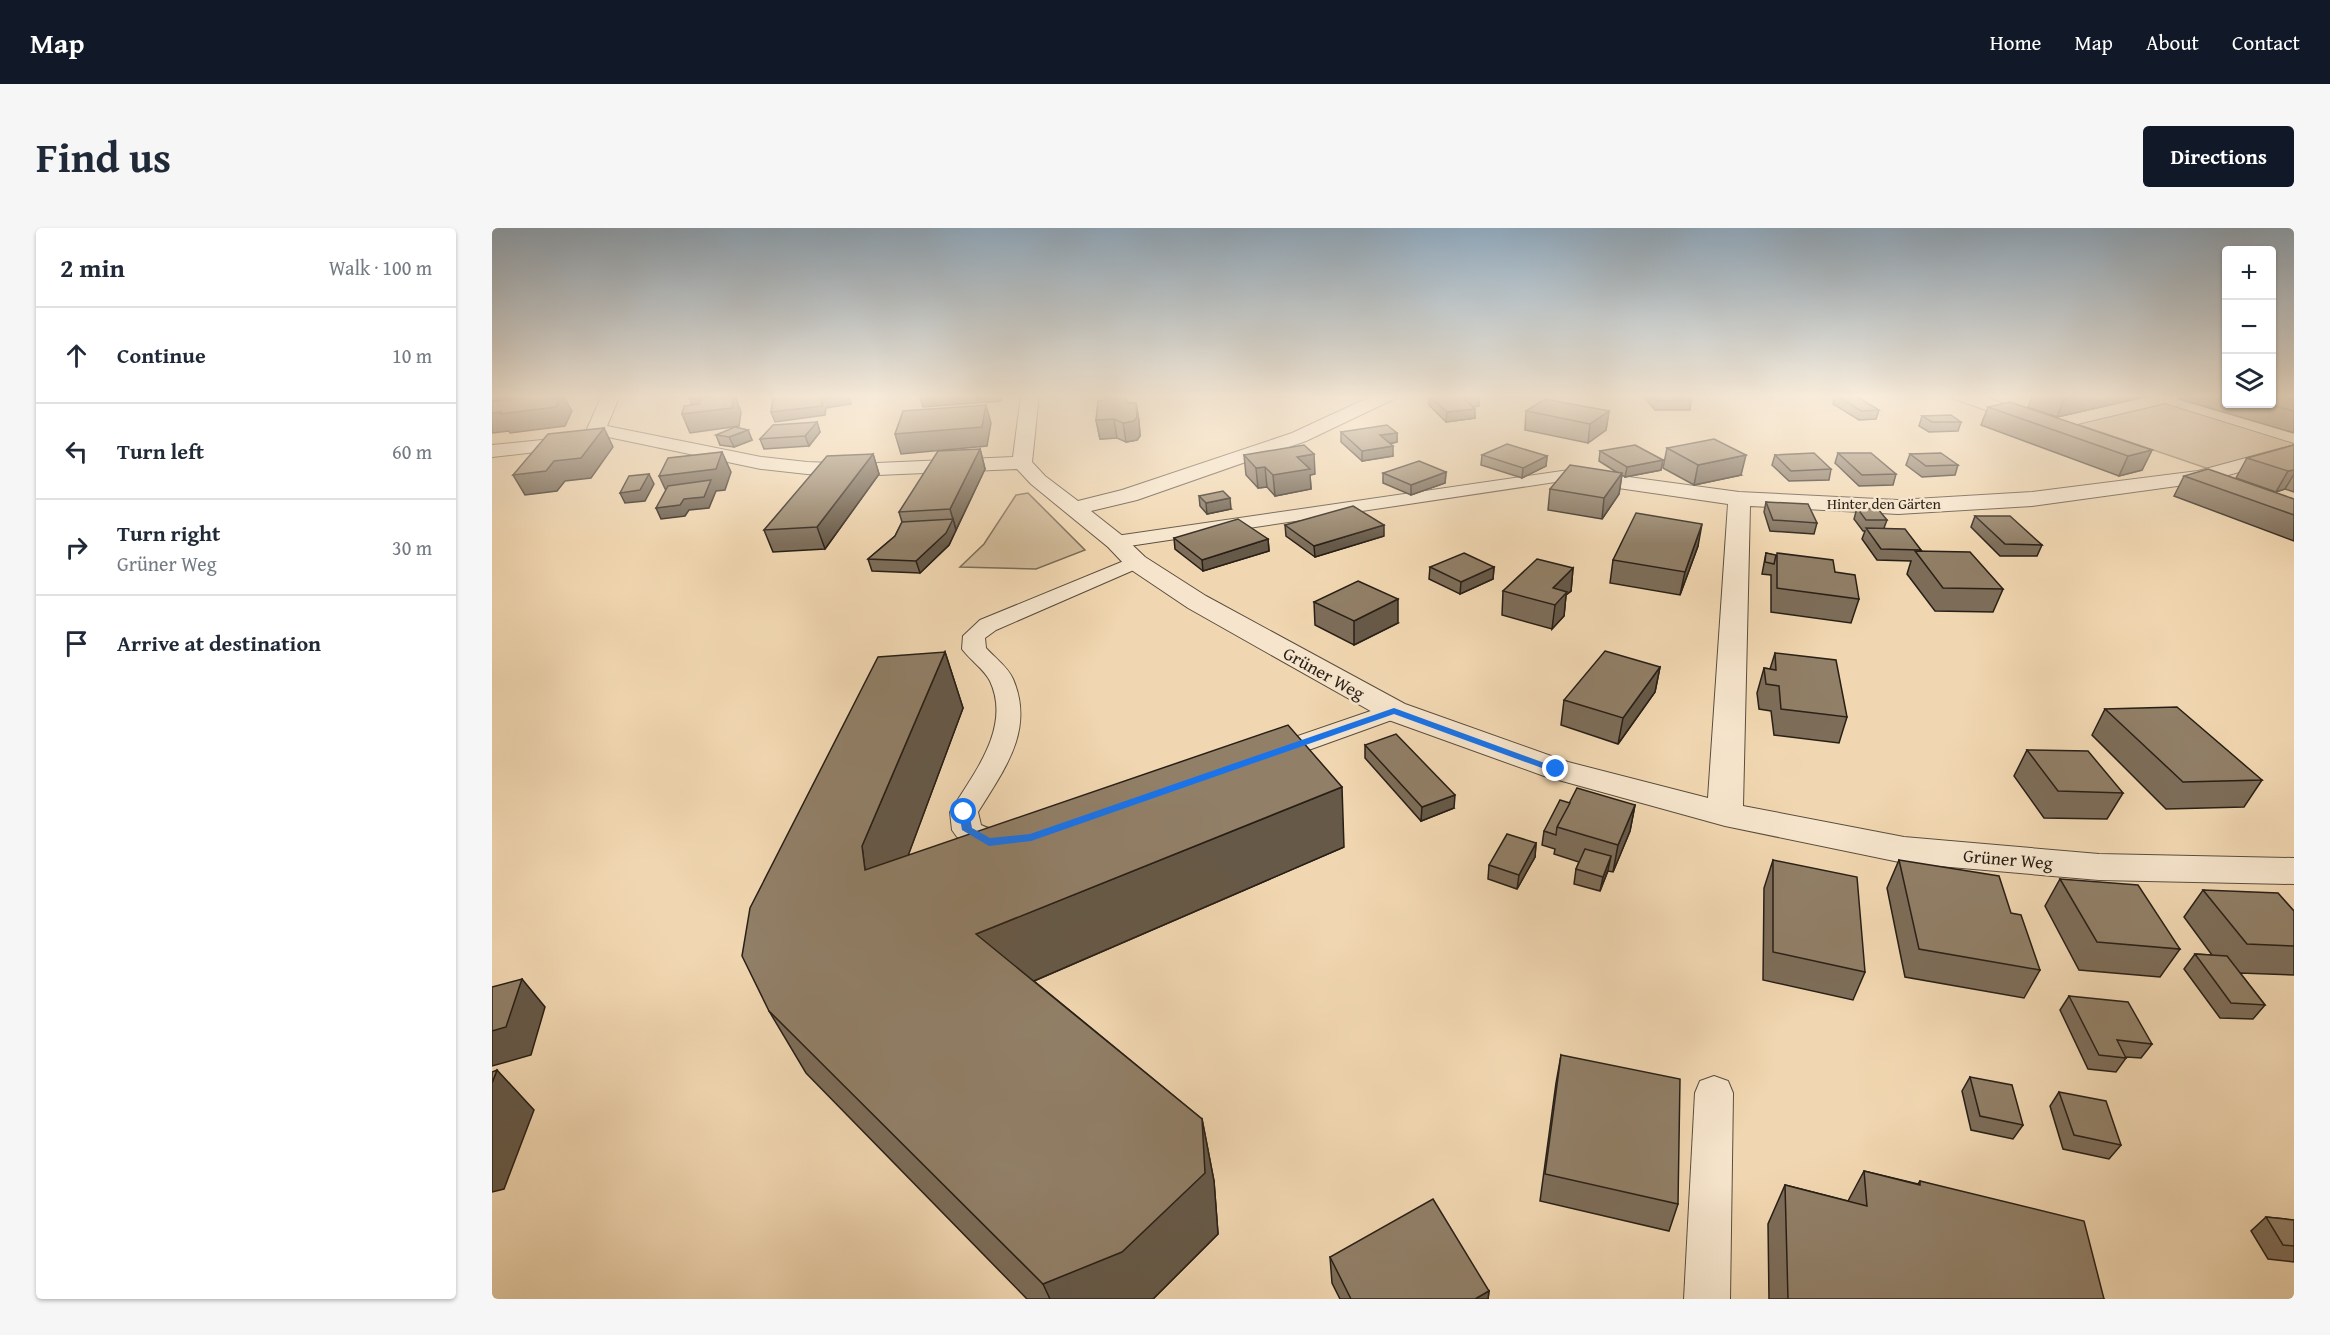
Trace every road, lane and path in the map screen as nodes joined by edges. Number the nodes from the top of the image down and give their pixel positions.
1 (551, 445) edge
2 (674, 445) edge
3 (1024, 445) edge
4 (1276, 445) edge
5 (2294, 451) edge
6 (492, 452) edge
7 (2156, 462) dead end
8 (1022, 463) junction
9 (1569, 475) joint
10 (2199, 477) junction
11 (2231, 488) edge
12 (1739, 499) junction
13 (1075, 508) junction
14 (1126, 552) junction
15 (1394, 711) junction
16 (1246, 764) edge
17 (1725, 814) junction
18 (1031, 837) edge
19 (2294, 871) edge
20 (1714, 1093) dead end
21 (1707, 1299) edge

1 - 6 street
2 - 8 street
3 - 8 street
4 - 13 street
5 - 10 street, Hinter den Gärten
7 - 10 street
8 - 13 street, Grüner Weg
9 - 12 street, Hinter den Gärten
9 - 14 lane
10 - 11 street
10 - 12 street, Hinter den Gärten
12 - 17 street
13 - 14 street, Grüner Weg
14 - 15 street, Grüner Weg
14 - 18 lane
15 - 16 lane
15 - 17 street, Grüner Weg
17 - 19 street, Grüner Weg
20 - 21 lane

